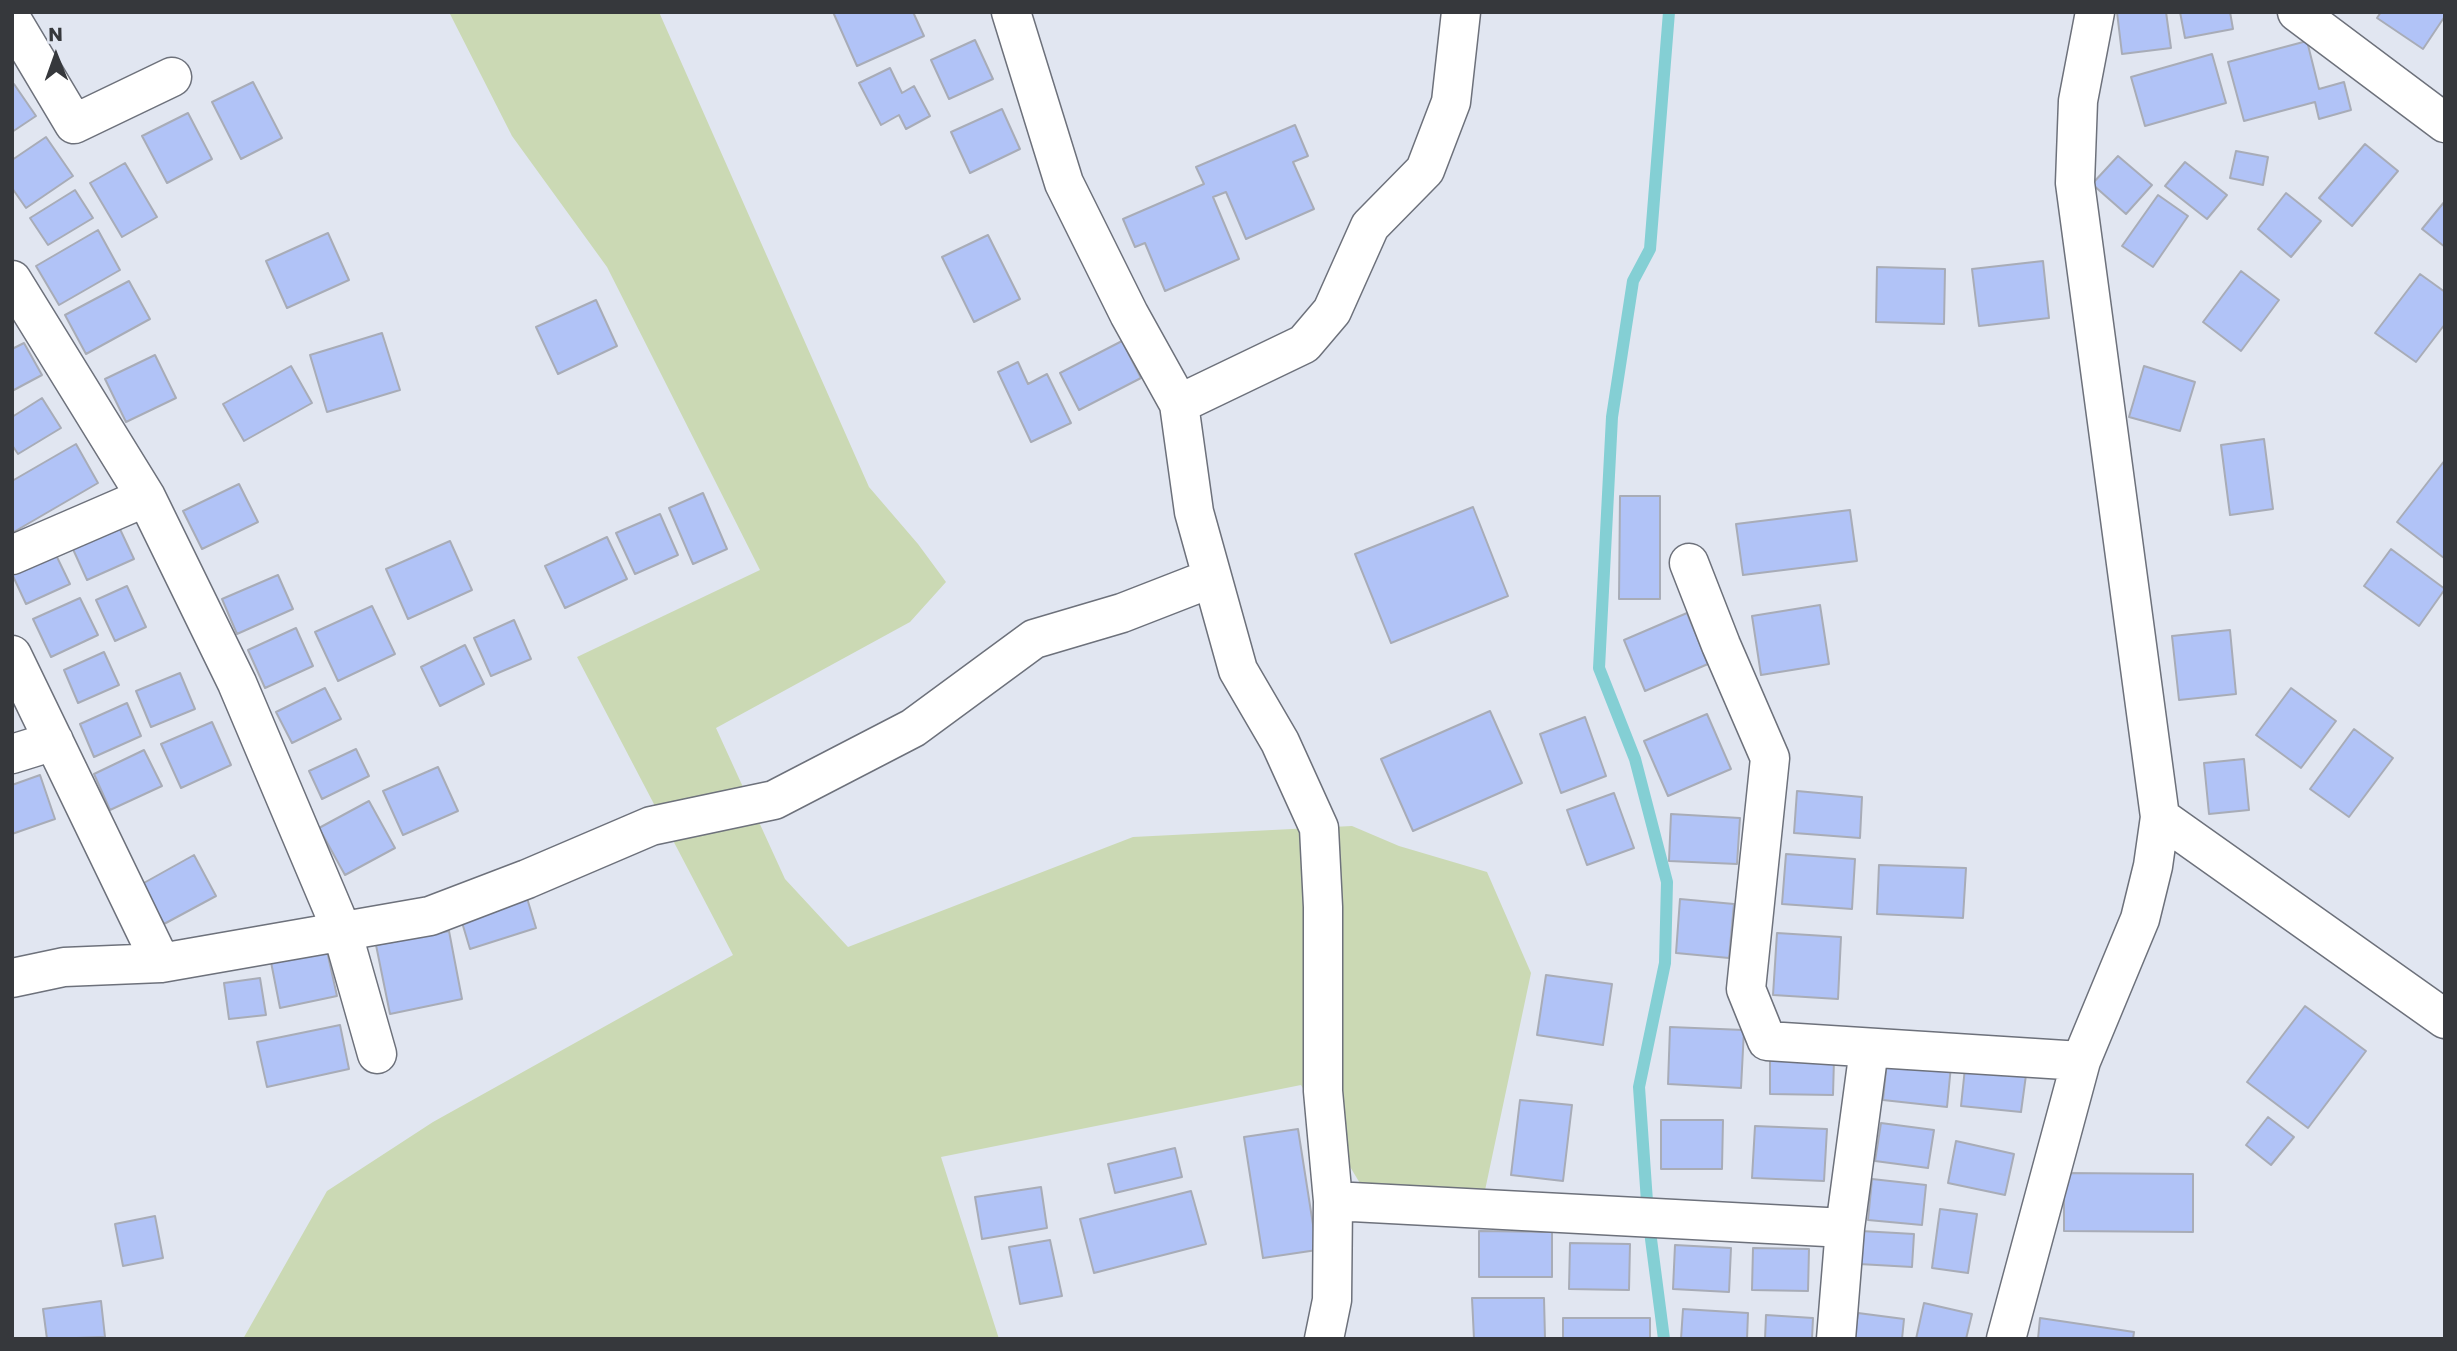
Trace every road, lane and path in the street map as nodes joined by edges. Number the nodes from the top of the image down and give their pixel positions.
1 (1011, 12) edge
2 (1461, 12) edge
3 (2095, 12) edge
4 (2297, 12) edge
5 (12, 20) edge
6 (172, 77) dead end
7 (2445, 123) edge
8 (12, 280) edge
9 (1179, 404) junction
10 (146, 497) junction
11 (12, 555) edge
12 (1689, 563) dead end
13 (1212, 578) junction
14 (12, 655) edge
15 (54, 741) junction
16 (12, 754) edge
17 (2160, 817) junction
18 (342, 931) junction
19 (161, 963) junction
20 (12, 978) edge
21 (2445, 1019) edge
22 (1868, 1049) junction
23 (377, 1054) dead end
24 (2081, 1061) junction
25 (1333, 1202) junction
26 (1845, 1228) junction
27 (1324, 1339) edge
28 (1836, 1339) edge
29 (2006, 1339) edge

1 - 9 street
2 - 9 street
3 - 17 street
4 - 7 street
5 - 6 street
8 - 10 street
9 - 13 street
10 - 11 street
10 - 18 street
12 - 22 street
13 - 18 street
13 - 25 street
14 - 15 street
15 - 16 street
15 - 19 street
17 - 21 street
17 - 24 street
18 - 19 street
18 - 23 street
19 - 20 street
22 - 24 street
22 - 26 street
24 - 29 street
25 - 26 street
25 - 27 street
26 - 28 street

